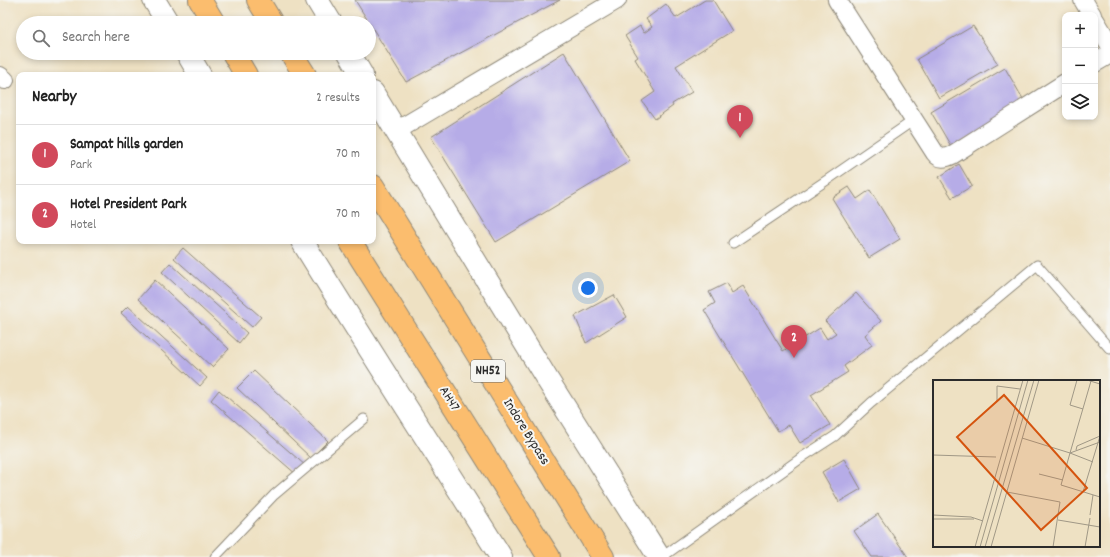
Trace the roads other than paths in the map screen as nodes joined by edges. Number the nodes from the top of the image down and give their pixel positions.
1 (154, 0) edge
2 (200, 0) edge
3 (258, 0) edge
4 (317, 0) edge
5 (617, 0) edge
6 (838, 0) edge
7 (1083, 0) edge
8 (1090, 12) edge
9 (164, 16) edge
10 (210, 16) edge
11 (268, 16) edge
12 (326, 16) edge
13 (1098, 25) edge
14 (1110, 45) edge
15 (1110, 54) edge
16 (191, 60) edge
17 (237, 60) edge
18 (295, 60) edge
19 (353, 60) edge
20 (1098, 61) edge
21 (198, 72) edge
22 (244, 72) edge
23 (302, 72) edge
24 (360, 72) edge
25 (1063, 84) edge
26 (376, 98) edge
27 (914, 120) junction
28 (396, 132) junction
29 (376, 191) edge
30 (733, 243) dead end
31 (304, 244) edge
32 (352, 244) edge
33 (1110, 348) edge
34 (364, 419) dead end
35 (215, 557) edge
36 (501, 557) edge
37 (549, 557) edge
38 (604, 557) edge
39 (661, 557) edge

1 - 9 street
2 - 10 highway
3 - 11 highway
4 - 12 street
5 - 28 street
6 - 27 street
7 - 8 street
13 - 14 street
15 - 20 street
16 - 21 street
17 - 22 highway
18 - 23 highway
19 - 24 street
25 - 27 street
26 - 28 street
27 - 30 lane
28 - 39 street
29 - 38 highway, Indore Bypass / NH52
31 - 36 street
32 - 37 highway, AH47
33 - 39 lane
34 - 35 lane

